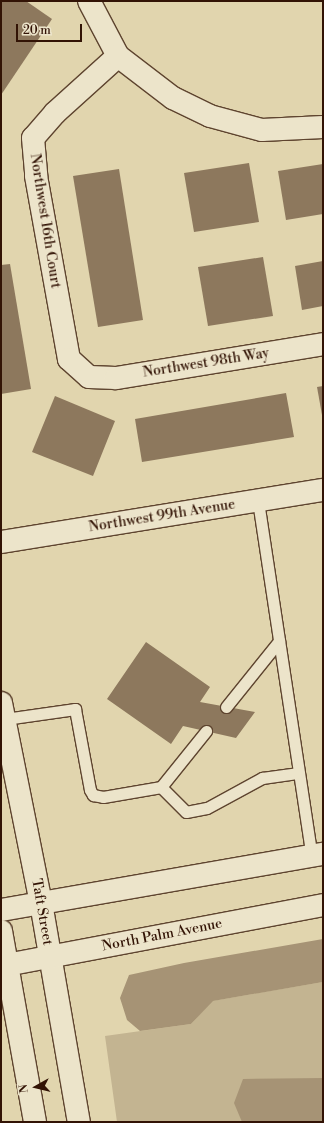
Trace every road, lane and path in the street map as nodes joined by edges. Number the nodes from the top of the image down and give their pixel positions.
1 (89, 1) edge
2 (118, 56) junction
3 (323, 127) edge
4 (323, 344) edge
5 (89, 377) joint
6 (323, 490) edge
7 (258, 501) junction
8 (1, 542) edge
9 (279, 641) junction
10 (226, 707) dead end
11 (3, 711) edge
12 (206, 731) dead end
13 (299, 773) junction
14 (161, 787) junction
15 (317, 855) edge
16 (41, 903) junction
17 (323, 905) edge
18 (1, 910) edge
19 (1, 931) edge
20 (51, 957) junction
21 (4, 965) edge
22 (35, 1122) edge
23 (79, 1122) edge

1 - 2 street
2 - 3 street
2 - 5 street, Northwest 16th Court
4 - 5 street, Northwest 98th Way
6 - 7 street, Northwest 99th Avenue
7 - 8 street, Northwest 99th Avenue
7 - 9 lane
9 - 10 lane
9 - 13 lane
11 - 14 lane
11 - 16 street, Taft Street
12 - 14 lane
13 - 14 lane
13 - 15 lane
15 - 16 street
16 - 18 street
16 - 20 street, Taft Street
17 - 20 street, North Palm Avenue
19 - 21 street
20 - 21 street, North Palm Avenue
20 - 23 street, Taft Street
21 - 22 street

